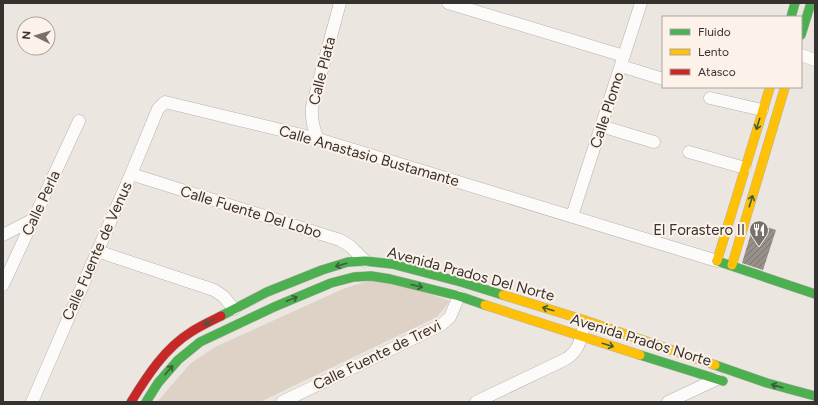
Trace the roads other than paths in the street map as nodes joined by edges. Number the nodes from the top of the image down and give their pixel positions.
1 (340, 3) edge
2 (448, 3) edge
3 (642, 3) edge
4 (795, 3) edge
5 (811, 3) edge
6 (791, 16) edge
7 (802, 32) edge
8 (802, 55) edge
9 (815, 60) edge
10 (622, 61) junction
11 (662, 79) edge
12 (770, 88) edge
13 (785, 88) edge
14 (710, 98) dead end
15 (165, 102) joint
16 (762, 110) junction
17 (80, 121) dead end
18 (601, 126) junction
19 (318, 139) junction
20 (654, 142) dead end
21 (689, 152) dead end
22 (745, 168) junction
23 (131, 174) junction
24 (572, 216) junction
25 (32, 220) junction
26 (3, 235) edge
27 (97, 251) junction
28 (717, 260) junction
29 (365, 261) junction
30 (732, 265) junction
31 (3, 284) edge
32 (267, 292) junction
33 (815, 294) edge
34 (459, 296) junction
35 (274, 306) junction
36 (234, 309) junction
37 (584, 320) junction
38 (581, 336) junction
39 (717, 379) junction
40 (731, 383) dead end
41 (815, 396) edge
42 (32, 402) edge
43 (131, 402) edge
44 (146, 402) edge
45 (282, 402) edge
46 (476, 402) edge
47 (668, 402) edge

1 - 19 street, Calle Plata
2 - 10 street
3 - 10 street, Calle Plomo
4 - 6 street
5 - 7 street
8 - 9 street
10 - 11 street
10 - 18 street, Calle Plomo
12 - 16 street
30 -> 13 street
14 - 16 street
15 - 19 street, Calle Anastasio Bustamante
15 - 23 street, Calle Fuente de Venus
16 -> 22 street
17 - 25 street, Calle Perla
18 - 20 street
18 - 24 street, Calle Plomo
19 - 24 street, Calle Anastasio Bustamante
21 - 22 street
22 - 28 street
23 - 27 street, Calle Fuente de Venus
23 - 29 street, Calle Fuente Del Lobo
24 - 28 street, Calle Anastasio Bustamante
25 - 26 street
25 - 31 street, Calle Perla
27 - 36 street
27 - 42 street, Calle Fuente de Venus
28 - 30 street
29 -> 32 street, Avenida Prados Del Norte
37 -> 29 street, Avenida Prados Del Norte
30 - 33 street
32 - 35 street
32 - 36 street, Avenida Prados Del Norte
35 -> 34 street, Avenida Prados Norte
34 - 38 street, Avenida Prados Norte
34 - 45 street, Calle Fuente de Trevi
44 -> 35 street, Avenida Prados Norte
36 -> 43 street, Avenida Prados Del Norte
37 - 38 street
41 -> 37 street, Avenida Prados Del Norte
38 -> 39 street, Avenida Prados Norte
38 - 46 street
39 - 40 street, Avenida Prados Norte
39 - 47 street

